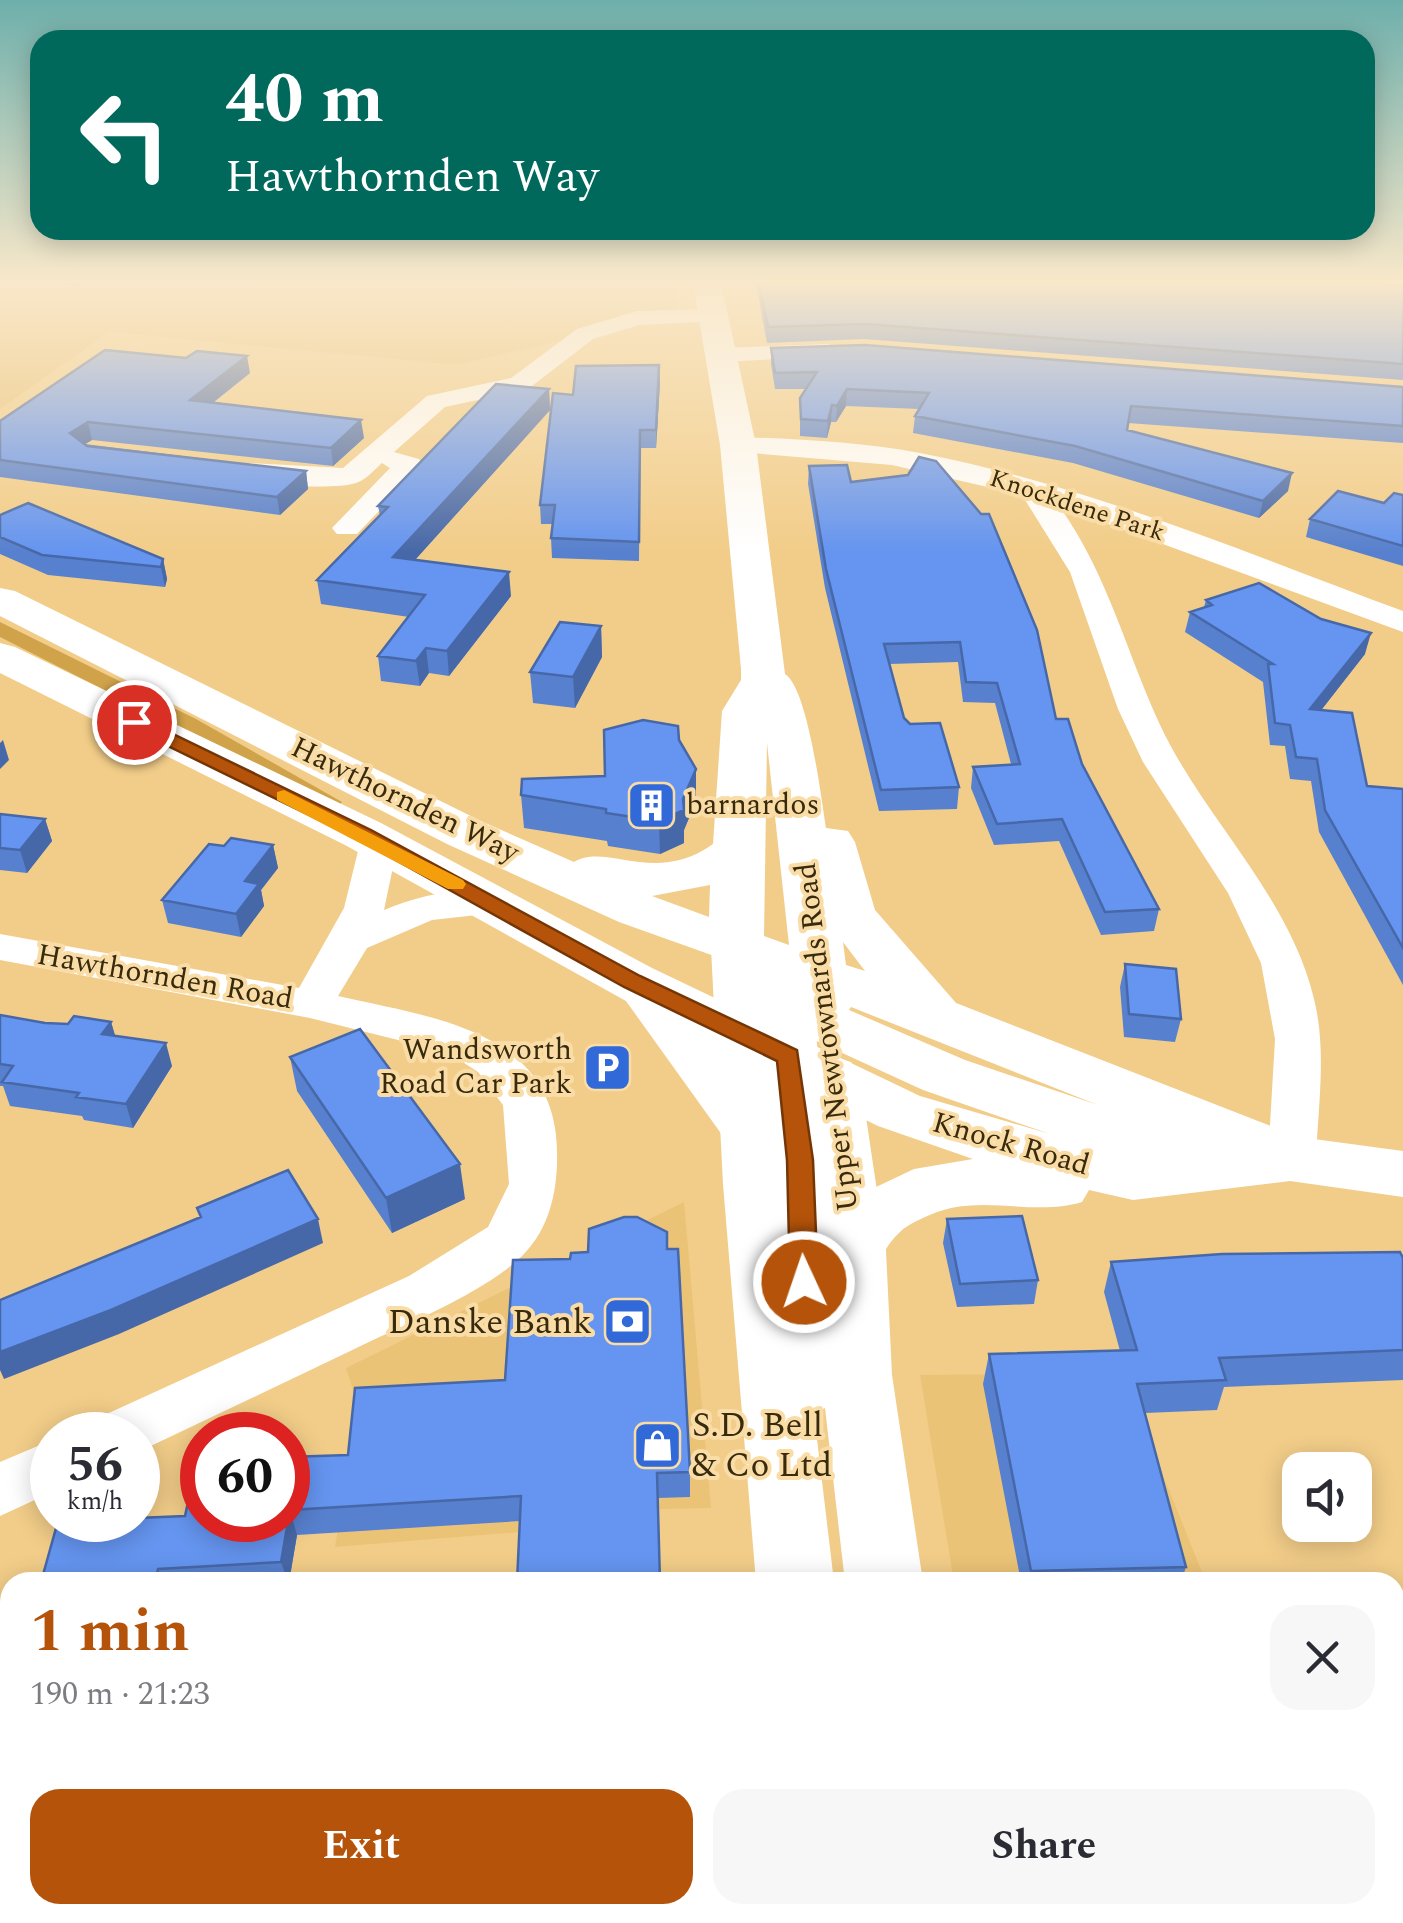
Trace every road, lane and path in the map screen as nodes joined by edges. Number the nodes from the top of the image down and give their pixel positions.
1 (534, 373) edge
2 (724, 373) edge
3 (738, 446) junction
4 (378, 455) junction
5 (220, 467) edge
6 (1032, 489) junction
7 (347, 528) dead end
8 (0, 600) edge
9 (1403, 622) edge
10 (0, 656) edge
11 (774, 699) junction
12 (265, 731) junction
13 (380, 843) junction
14 (740, 848) junction
15 (490, 903) junction
16 (354, 938) junction
17 (0, 947) edge
18 (632, 981) junction
19 (310, 1004) junction
20 (784, 1011) junction
21 (938, 1018) junction
22 (752, 1130) junction
23 (1292, 1159) junction
24 (1219, 1166) junction
25 (1403, 1174) edge
26 (1133, 1177) junction
27 (853, 1251) junction
28 (160, 1415) edge
29 (781, 1466) junction
30 (30, 1476) edge
31 (0, 1490) edge
32 (795, 1572) edge
33 (883, 1572) edge

1 - 4 street
2 - 3 main road, Upper Newtownards Road
3 - 6 street, Knockdene Park
3 - 11 main road, Upper Newtownards Road
4 - 5 street
4 - 7 street
6 - 9 street, Knockdene Park
6 - 23 street
8 - 12 main road, Hawthornden Way
10 - 13 main road, Hawthornden Way
11 - 14 main road, Upper Newtownards Road
11 - 20 main road, Upper Newtownards Road
11 - 21 main road
12 - 14 main road
12 - 20 main road, Hawthornden Way
13 - 15 main road, Hawthornden Way
13 - 16 street, Hawthornden Road
14 - 20 main road, Upper Newtownards Road
15 - 16 street
15 - 18 main road, Hawthornden Way
16 - 19 street, Hawthornden Road
17 - 19 street, Hawthornden Road
18 - 20 main road, Hawthornden Way
18 - 22 main road
19 - 28 street
20 - 21 main road, Knock Road
20 - 22 main road, Upper Newtownards Road
20 - 24 main road
20 - 26 main road, Knock Road
20 - 27 main road, Upper Newtownards Road
20 - 29 main road
21 - 23 main road, Knock Road
22 - 29 main road, Upper Newtownards Road
23 - 24 main road, Knock Road
23 - 25 main road, Knock Road
24 - 26 main road, Knock Road
26 - 27 main road
27 - 33 main road, Upper Newtownards Road
29 - 32 main road, Upper Newtownards Road
30 - 31 street

